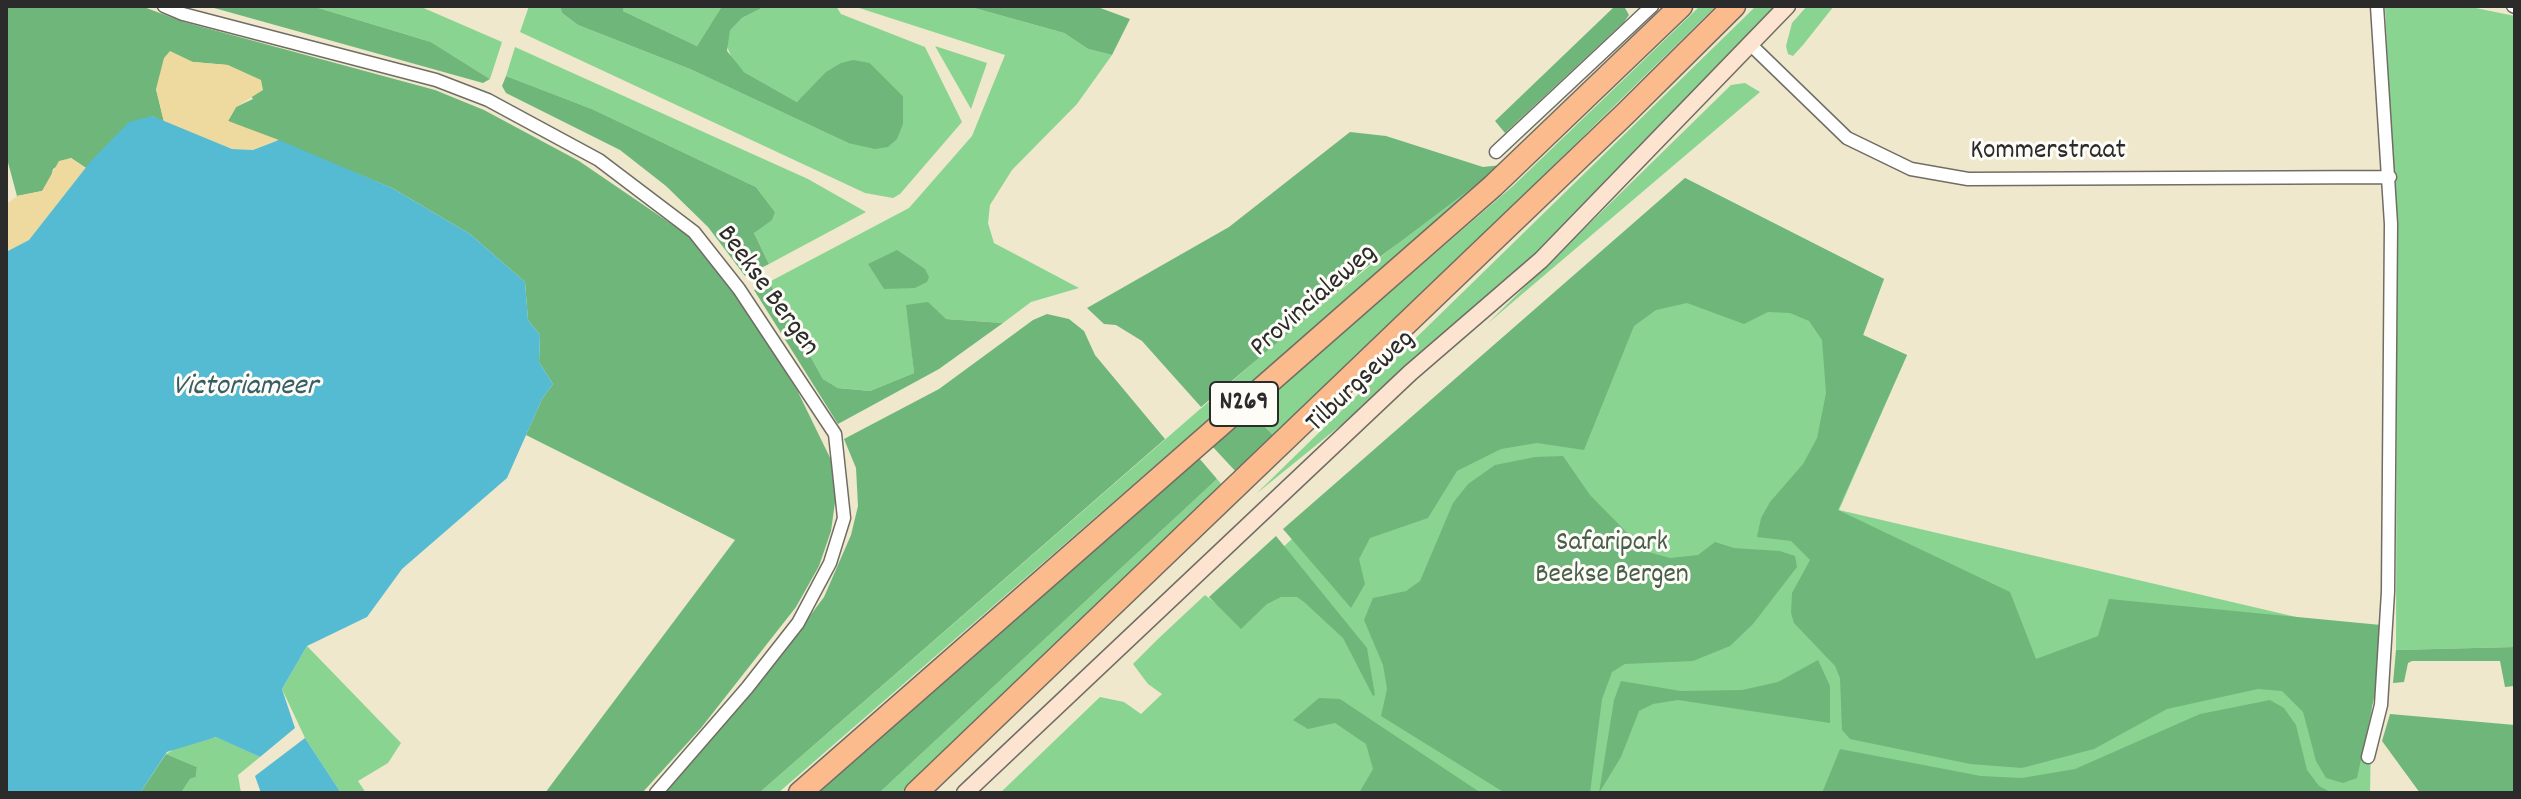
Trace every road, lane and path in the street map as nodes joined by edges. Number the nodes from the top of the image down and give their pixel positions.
1 (164, 6) edge
2 (1681, 6) edge
3 (1734, 6) edge
4 (1787, 6) edge
5 (2377, 6) edge
6 (1645, 8) edge
7 (1751, 45) junction
8 (1496, 152) dead end
9 (2390, 177) junction
10 (2368, 757) dead end
11 (656, 793) edge
12 (800, 793) edge
13 (916, 793) edge
14 (965, 793) edge

1 - 11 street, Beekse Bergen
2 - 12 highway, Provincialeweg / N269
3 - 13 highway, N269
4 - 7 street, Tilburgseweg
5 - 9 street
6 - 8 street
7 - 9 street, Kommerstraat
7 - 14 street, Tilburgseweg
9 - 10 street

